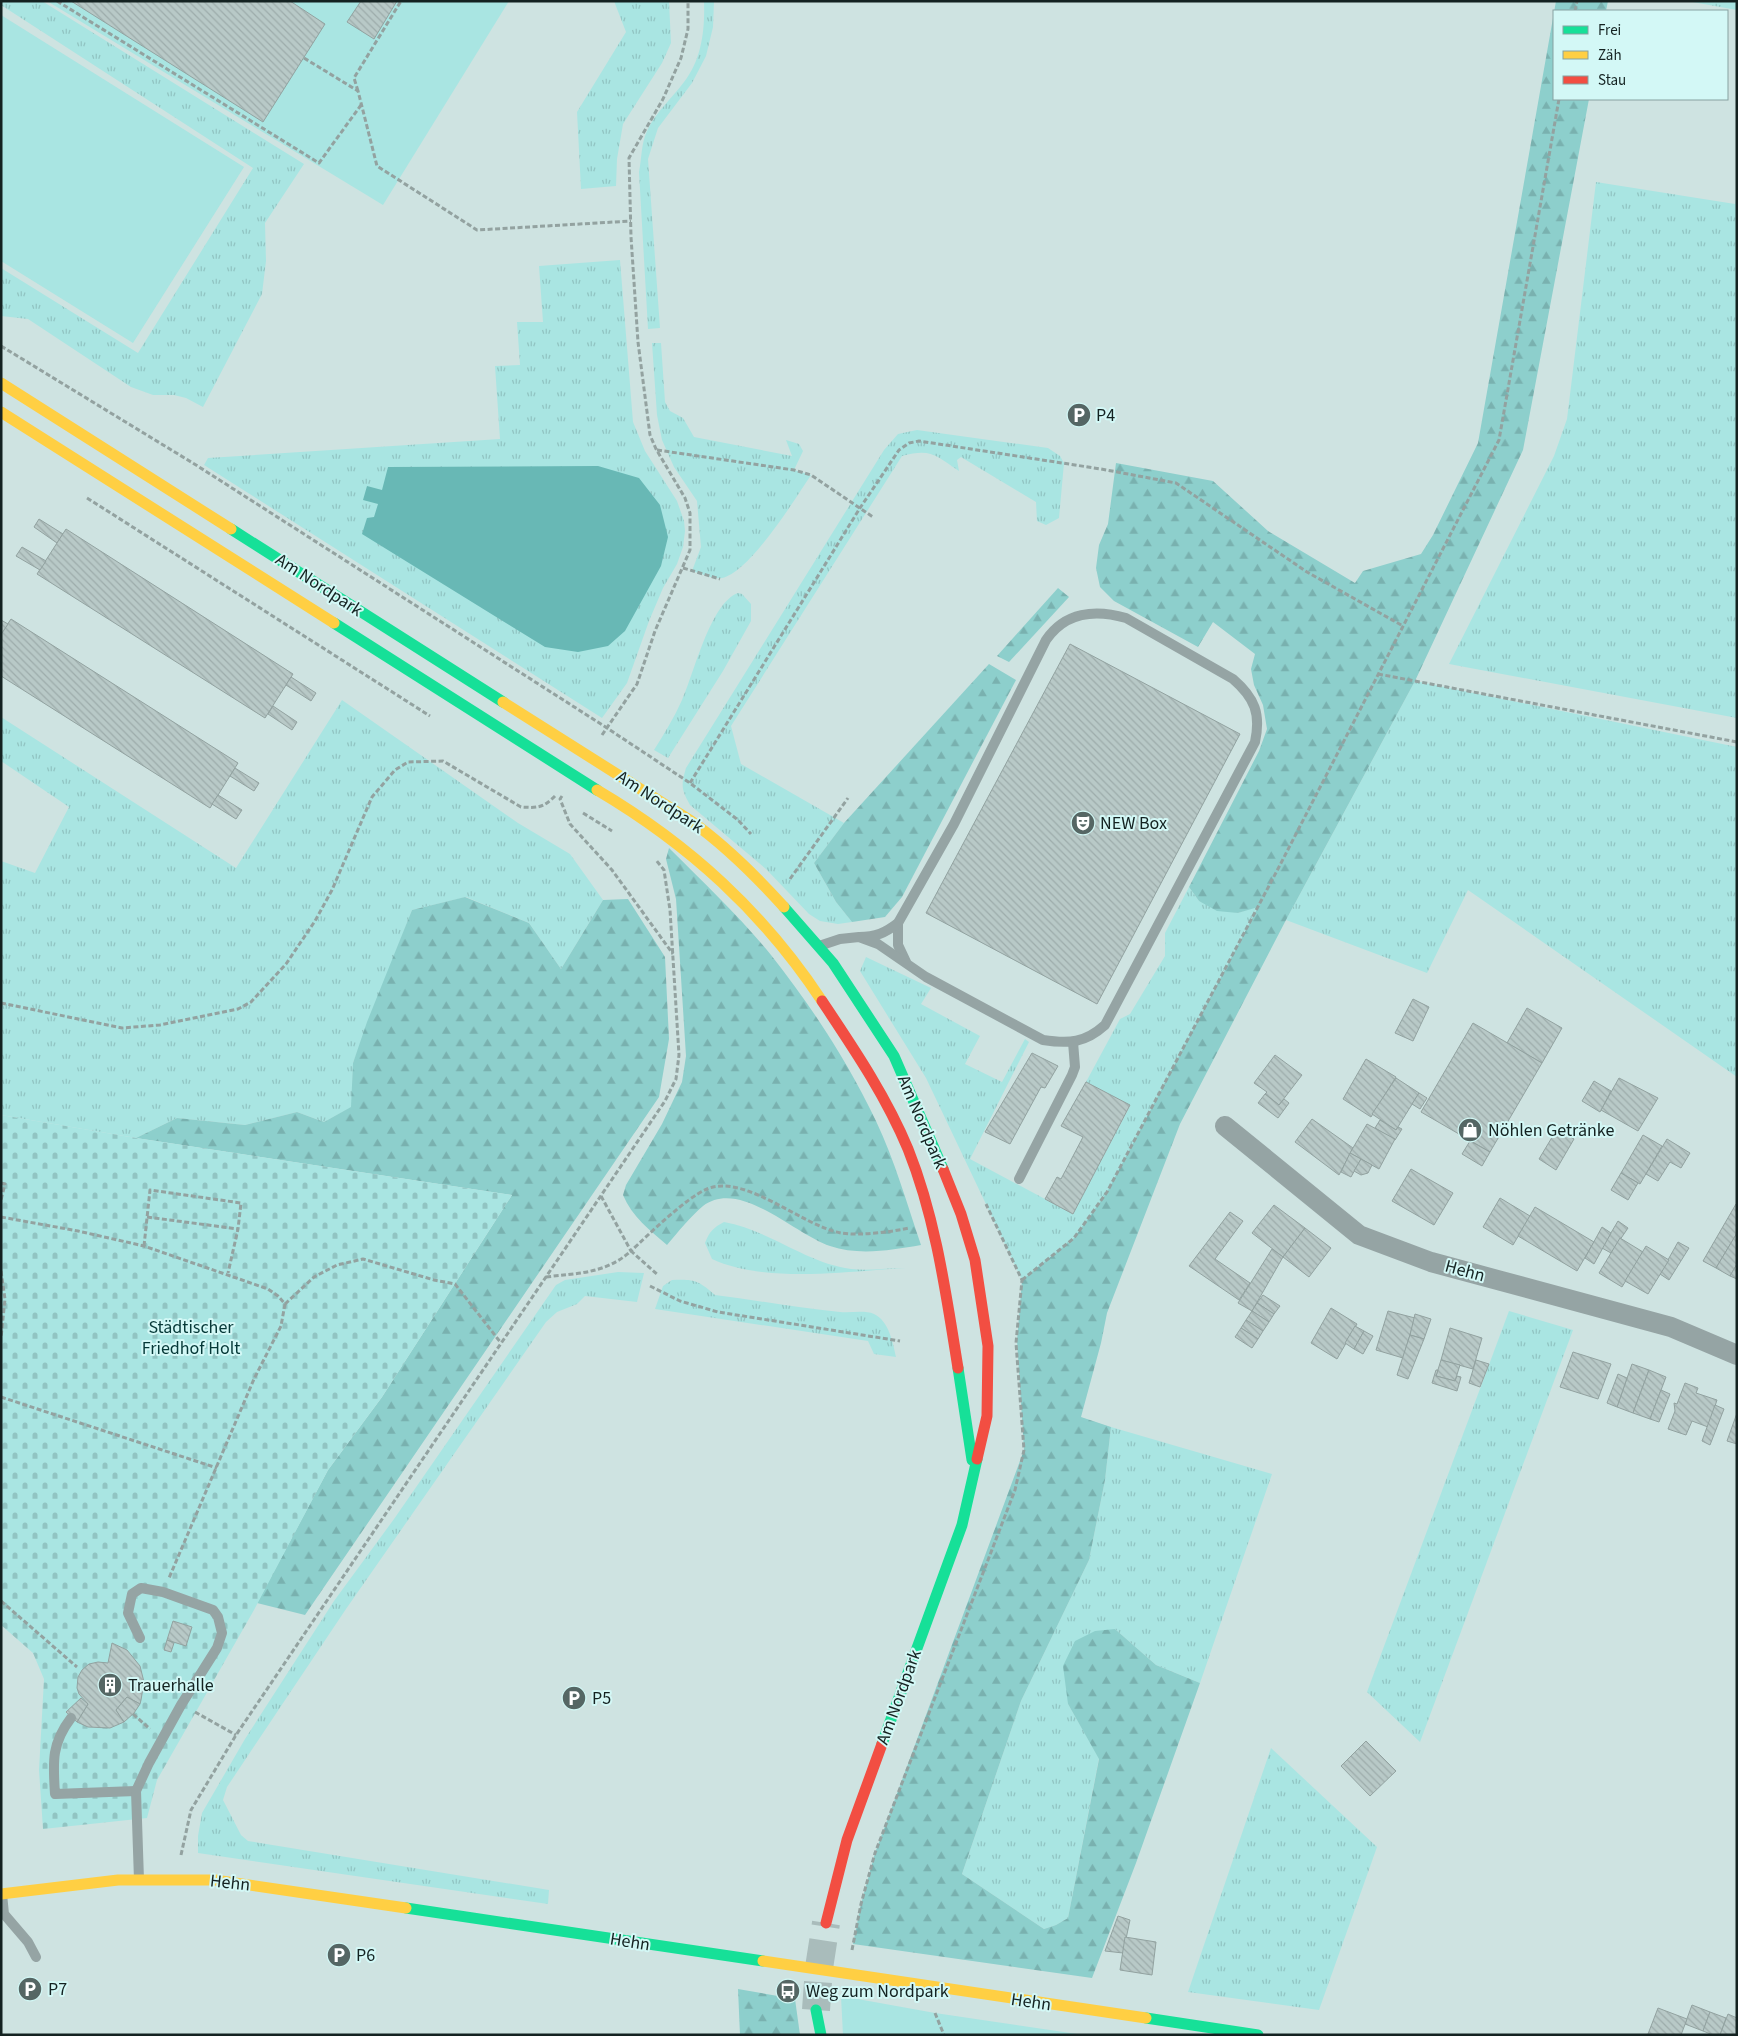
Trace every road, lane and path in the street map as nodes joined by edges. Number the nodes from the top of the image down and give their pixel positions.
1 (57, 1) edge
2 (401, 1) edge
3 (688, 1) edge
4 (304, 58) dead end
5 (358, 91) junction
6 (1559, 100) edge
7 (361, 104) junction
8 (631, 220) junction
9 (1, 383) edge
10 (1, 412) edge
11 (656, 449) junction
12 (84, 496) dead end
13 (860, 508) junction
14 (873, 518) dead end
15 (683, 568) junction
16 (720, 579) dead end
17 (1403, 626) junction
18 (1378, 674) junction
19 (433, 718) dead end
20 (1737, 742) edge
21 (586, 755) junction
22 (690, 783) dead end
23 (547, 791) dead end
24 (555, 796) junction
25 (848, 798) dead end
26 (560, 799) junction
27 (568, 804) dead end
28 (577, 810) dead end
29 (619, 835) dead end
30 (653, 856) dead end
31 (790, 879) dead end
32 (898, 923) junction
33 (859, 938) junction
34 (818, 946) junction
35 (674, 954) junction
36 (907, 964) junction
37 (1, 1003) edge
38 (1073, 1042) junction
39 (1225, 1126) dead end
40 (1018, 1179) dead end
41 (1, 1183) edge
42 (601, 1196) junction
43 (1, 1200) edge
44 (987, 1207) dead end
45 (961, 1214) junction
46 (1, 1217) edge
47 (147, 1217) junction
48 (932, 1222) junction
49 (238, 1229) junction
50 (144, 1246) junction
51 (631, 1252) junction
52 (1, 1272) edge
53 (228, 1273) junction
54 (658, 1275) dead end
55 (545, 1277) junction
56 (1022, 1280) dead end
57 (650, 1286) dead end
58 (285, 1304) junction
59 (1, 1338) edge
60 (900, 1341) dead end
61 (501, 1343) junction
62 (1737, 1355) edge
63 (1, 1397) edge
64 (217, 1468) junction
65 (974, 1471) junction
66 (163, 1592) junction
67 (1, 1601) edge
68 (140, 1638) dead end
69 (77, 1667) dead end
70 (181, 1705) junction
71 (132, 1714) dead end
72 (71, 1718) dead end
73 (236, 1735) junction
74 (162, 1738) junction
75 (136, 1791) junction
76 (178, 1879) junction
77 (140, 1881) junction
78 (2, 1894) edge
79 (826, 1923) tunnel mouth
80 (36, 1957) dead end
81 (816, 2010) tunnel mouth
82 (935, 2013) dead end
83 (821, 2035) edge
84 (944, 2035) edge
85 (1258, 2035) edge

1 - 7 path
2 - 5 path
3 - 8 path
4 - 5 path
5 - 7 path
6 - 17 path
7 - 8 path
8 - 11 path
9 - 21 street, Am Nordpark
10 - 48 street, Am Nordpark
11 - 13 path
11 - 15 path
12 - 19 path
13 - 14 path
13 - 17 path
13 - 22 path
15 - 16 path
15 - 21 path
17 - 18 path
18 - 20 path
18 - 56 path
21 - 34 street, Am Nordpark
23 - 24 path
24 - 26 path
24 - 37 path
25 - 31 path
26 - 27 path
26 - 35 path
28 - 29 path
30 - 35 path
32 - 33 lane
32 - 36 lane
32 - 38 lane
33 - 34 lane
33 - 36 lane
34 - 45 street, Am Nordpark
35 - 42 path
36 - 38 lane
38 - 40 lane
39 - 62 street, Hehn
41 - 43 path
42 - 51 path
42 - 55 path
44 - 45 path
45 - 65 street, Am Nordpark
46 - 50 path
47 - 49 path
47 - 49 path
47 - 50 path
48 - 51 path
48 - 65 street, Am Nordpark
49 - 53 path
50 - 53 path
51 - 54 path
51 - 55 path
52 - 59 path
53 - 58 path
55 - 61 path
57 - 60 path
58 - 61 path
58 - 64 path
61 - 73 path
63 - 64 path
64 - 66 path
65 - 79 street, Am Nordpark
66 - 68 lane
66 - 70 lane
67 - 69 path
70 - 73 path
70 - 74 lane
71 - 74 path
72 - 75 lane
73 - 76 path
74 - 75 lane
75 - 77 lane
76 - 77 street, Hehn
76 - 85 street, Hehn
77 - 78 street, Hehn
78 - 80 lane
81 - 83 street
82 - 84 path

